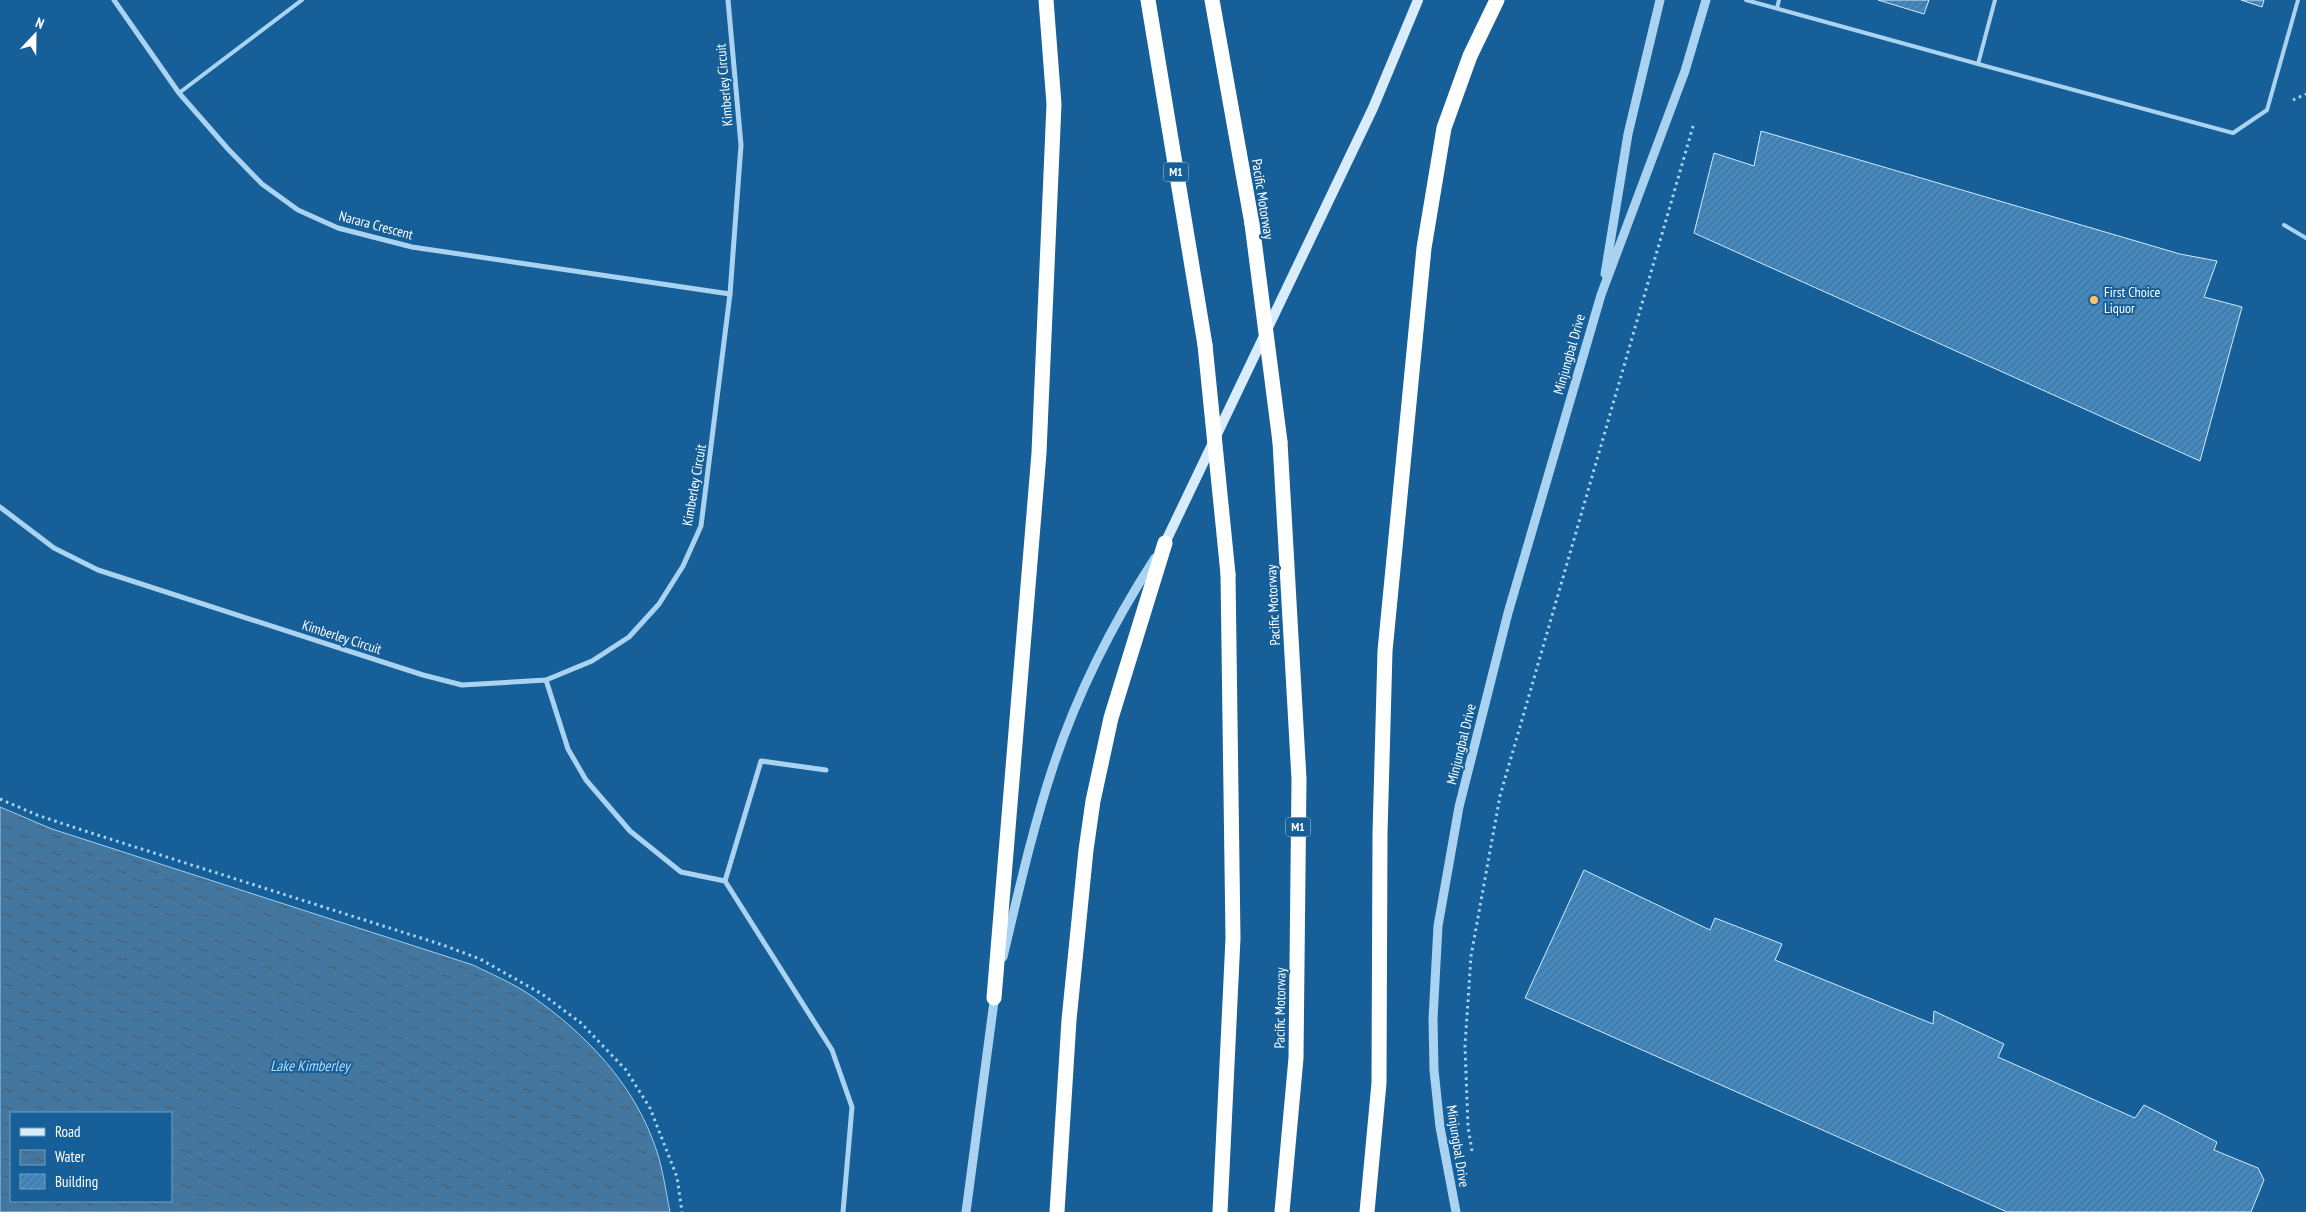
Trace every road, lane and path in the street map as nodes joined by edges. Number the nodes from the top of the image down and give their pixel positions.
1 (114, 0) edge
2 (302, 0) edge
3 (728, 0) edge
4 (1046, 0) edge
5 (1148, 0) edge
6 (1212, 0) edge
7 (1418, 0) edge
8 (1497, 0) edge
9 (1660, 0) edge
10 (1706, 0) edge
11 (1746, 0) edge
12 (1779, 0) edge
13 (1995, 0) edge
14 (2298, 0) edge
15 (1777, 8) junction
16 (1978, 64) junction
17 (179, 93) junction
18 (1696, 114) dead end
19 (2284, 225) dead end
20 (2306, 238) edge
21 (730, 294) junction
22 (1601, 295) junction
23 (0, 507) edge
24 (1165, 543) junction
25 (546, 680) junction
26 (826, 770) dead end
27 (0, 799) edge
28 (726, 881) junction
29 (994, 998) junction
30 (1472, 1155) dead end
31 (682, 1212) edge
32 (843, 1212) edge
33 (966, 1212) edge
34 (1057, 1212) edge
35 (1220, 1212) edge
36 (1282, 1212) edge
37 (1367, 1212) edge
38 (1456, 1212) edge

1 - 17 street, Narara Crescent
2 - 17 lane
3 - 21 street, Kimberley Circuit
4 - 29 highway
5 - 35 highway, M1, bridge
6 - 36 highway, Pacific Motorway / M1, bridge
7 - 24 main road
8 - 37 highway
9 - 22 street, Minjungbal Drive
10 - 22 street, Minjungbal Drive
11 - 15 lane
12 - 15 lane
13 - 16 lane
14 - 16 lane
15 - 16 lane
17 - 21 street, Narara Crescent
18 - 30 path
19 - 20 lane
21 - 25 street, Kimberley Circuit
22 - 38 street, Minjungbal Drive
23 - 25 street, Kimberley Circuit
24 - 29 street
24 - 34 highway
25 - 28 street
26 - 28 street
27 - 31 path
28 - 32 street
29 - 33 street

